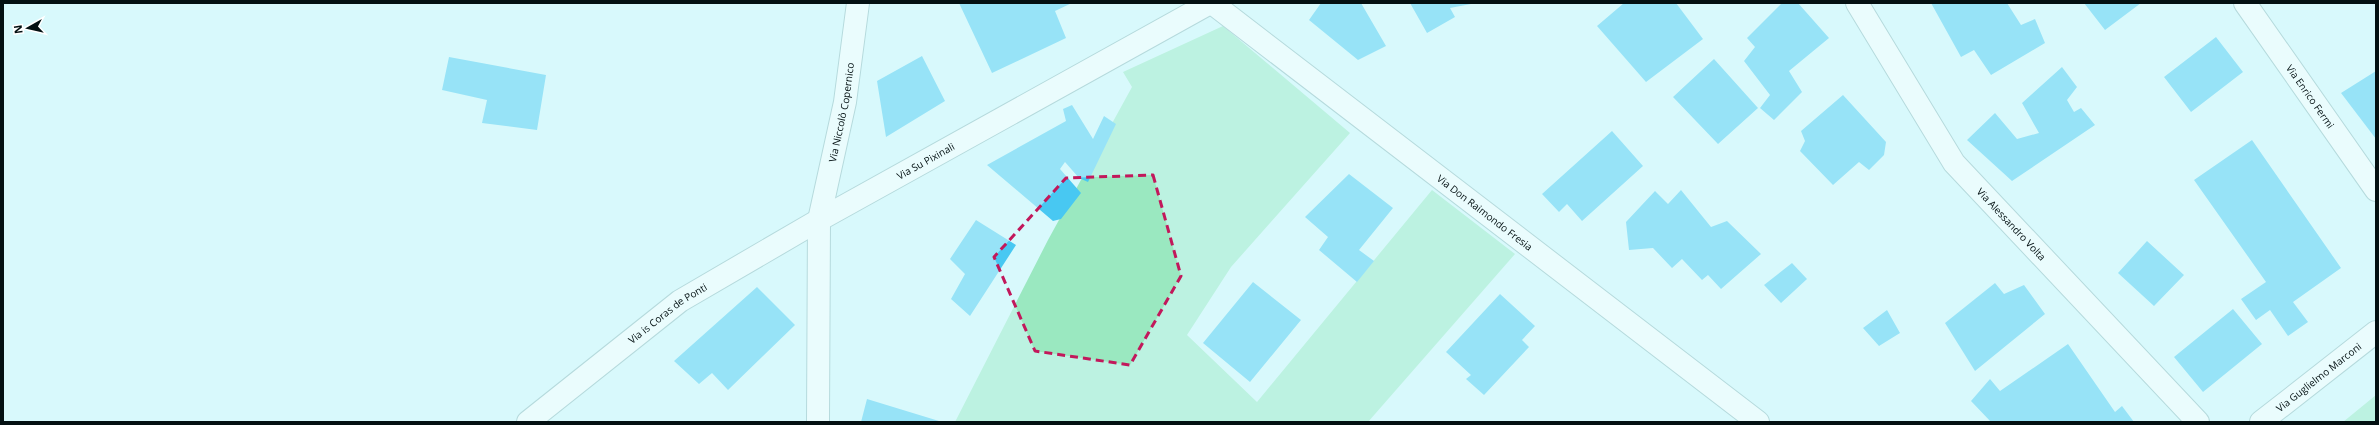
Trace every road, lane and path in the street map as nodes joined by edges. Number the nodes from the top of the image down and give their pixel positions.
1 (858, 3) edge
2 (1211, 3) edge
3 (1857, 3) edge
4 (2245, 3) edge
5 (2376, 190) edge
6 (819, 220) junction
7 (2376, 332) edge
8 (528, 422) edge
9 (818, 422) edge
10 (1758, 422) edge
11 (2198, 422) edge
12 (2261, 422) edge

1 - 6 street, Via Niccolò Copernico
2 - 6 street, Via Su Pixinali
2 - 10 street, Via Don Raimondo Fresia
3 - 11 street, Via Alessandro Volta
4 - 5 street, Via Enrico Fermi
6 - 8 street, Via is Coras de Ponti
6 - 9 street
7 - 12 street, Via Guglielmo Marconi

